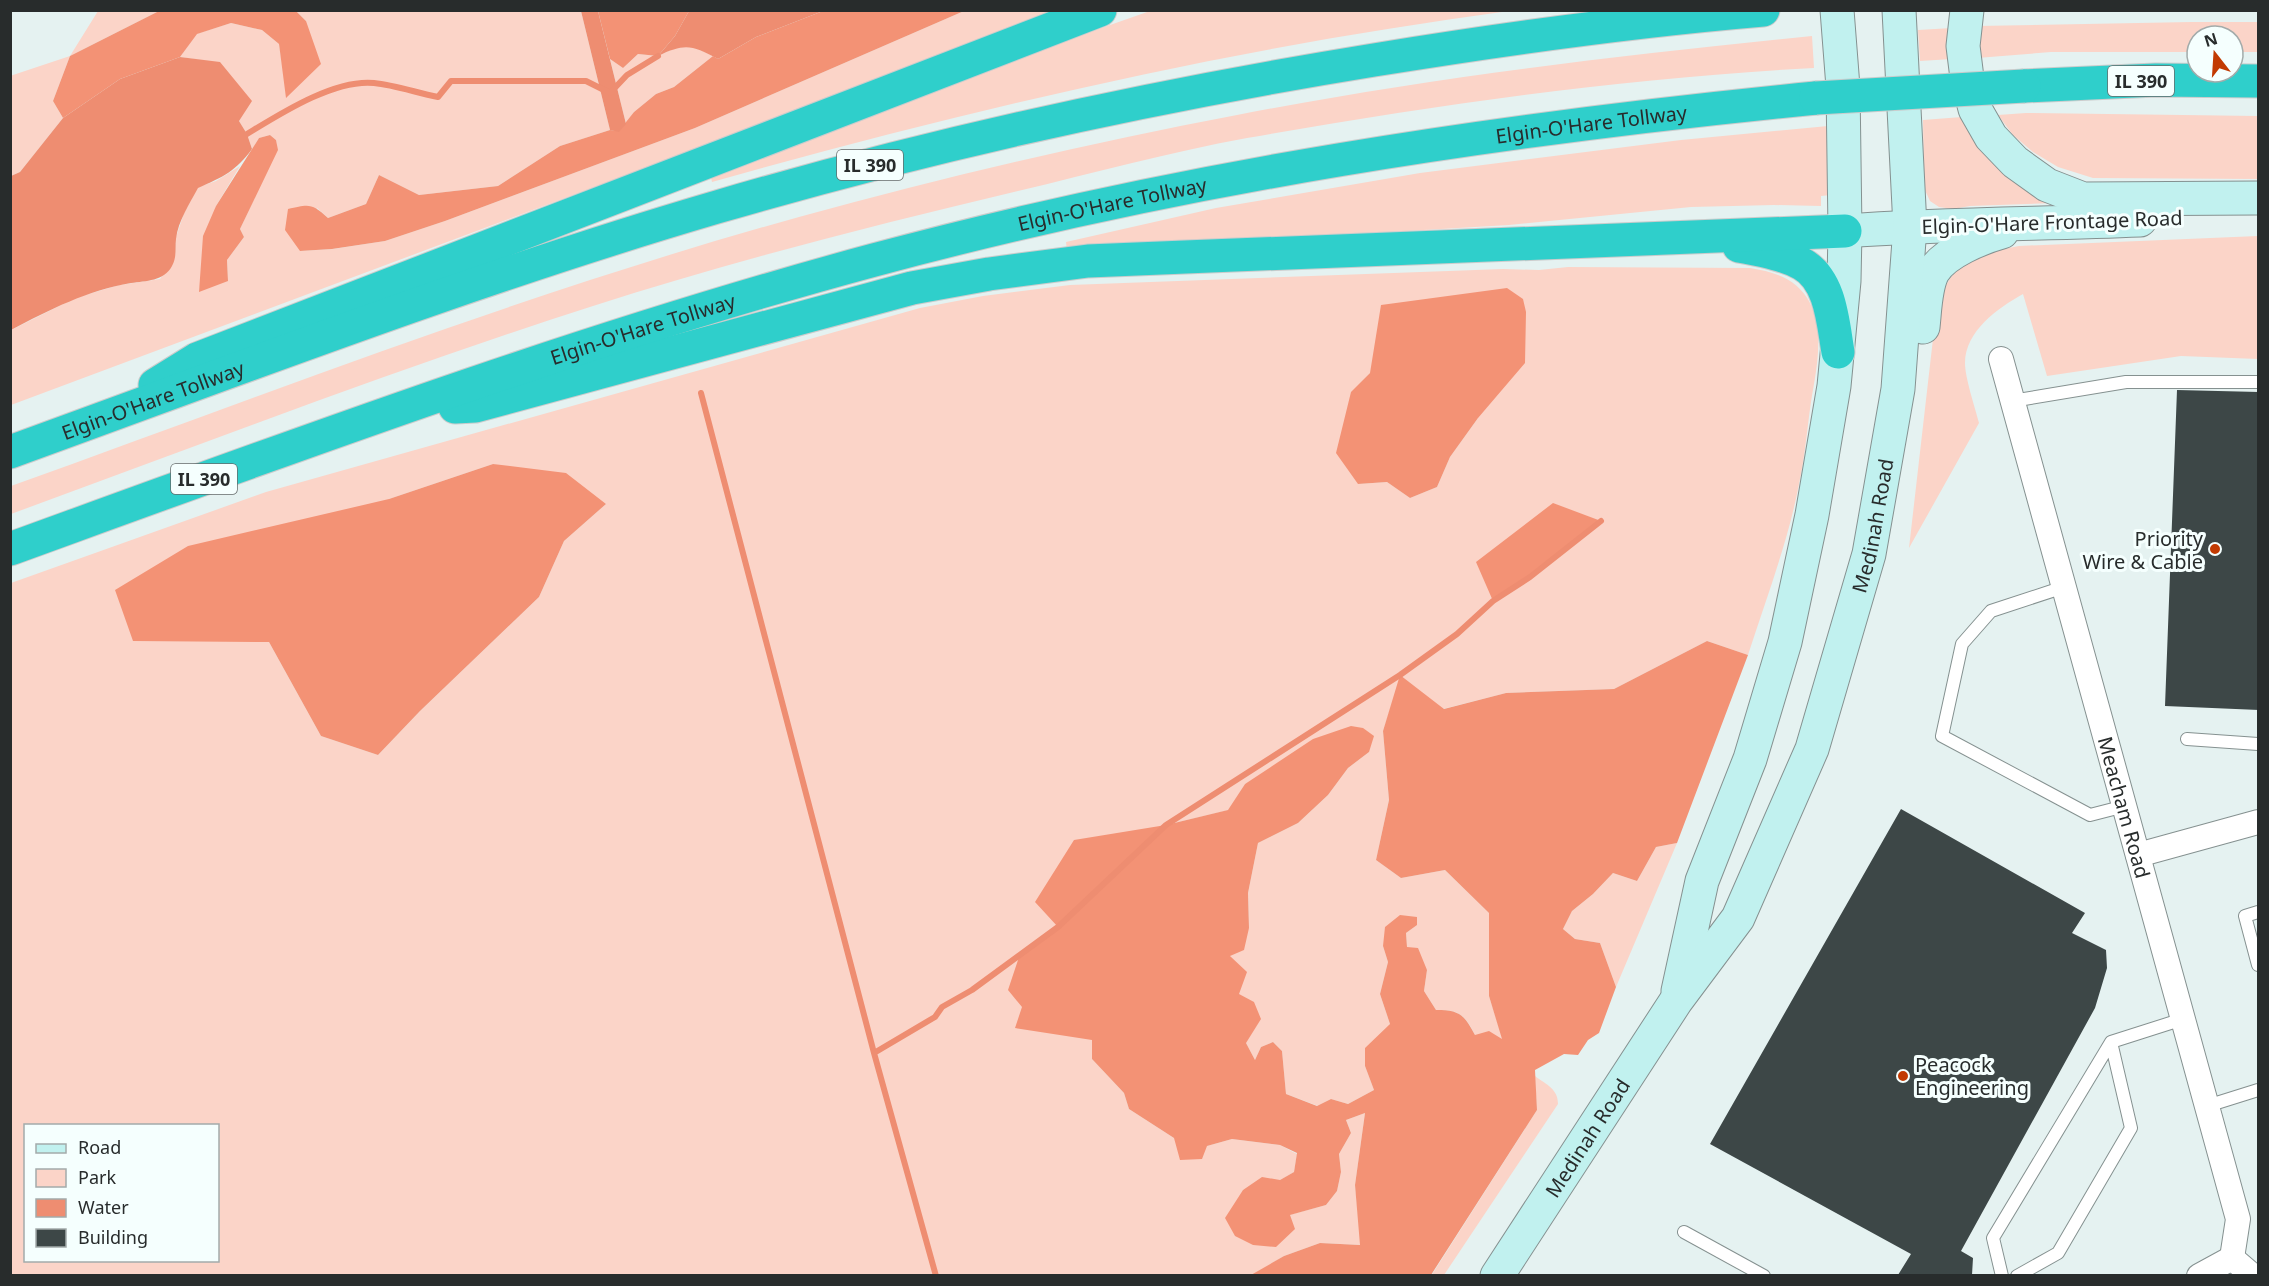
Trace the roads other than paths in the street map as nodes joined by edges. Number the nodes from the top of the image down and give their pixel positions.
1 (1101, 10) edge
2 (1763, 10) edge
3 (1836, 10) edge
4 (1899, 10) edge
5 (1967, 10) edge
6 (2259, 81) edge
7 (2259, 198) edge
8 (2259, 215) edge
9 (2022, 225) junction
10 (1910, 227) junction
11 (1845, 231) junction
12 (1699, 237) junction
13 (1838, 352) junction
14 (2001, 359) dead end
15 (2259, 382) edge
16 (2012, 401) junction
17 (397, 410) junction
18 (98, 420) junction
19 (10, 452) edge
20 (10, 549) edge
21 (1869, 554) junction
22 (2064, 587) junction
23 (2187, 739) dead end
24 (2259, 744) edge
25 (2125, 806) junction
26 (2259, 822) edge
27 (2138, 855) junction
28 (2259, 912) edge
29 (2259, 965) edge
30 (1676, 1001) junction
31 (2183, 1019) junction
32 (2111, 1042) junction
33 (2259, 1090) edge
34 (2207, 1106) junction
35 (1684, 1232) dead end
36 (2232, 1258) junction
37 (1497, 1275) edge
38 (1764, 1275) edge
39 (2002, 1275) edge
40 (2017, 1275) edge
41 (2199, 1275) edge
42 (2253, 1275) edge

1 - 18 highway
2 - 18 highway, Elgin-O'Hare Tollway / IL 390
3 - 11 main road, Medinah Road
4 - 10 main road, Medinah Road
5 - 7 main road
6 - 17 highway, Elgin-O'Hare Tollway / IL 390, bridge
8 - 9 main road, Elgin-O'Hare Frontage Road
9 - 10 main road, Elgin-O'Hare Frontage Road
9 - 21 main road
10 - 11 main road, Elgin-O'Hare Frontage Road
10 - 21 main road, Medinah Road
11 - 12 highway
11 - 13 main road, Medinah Road
12 - 13 highway
12 - 17 highway
13 - 30 main road, Medinah Road
14 - 16 street, Meacham Road
15 - 16 lane
16 - 22 street, Meacham Road
17 - 20 highway, Elgin-O'Hare Tollway / IL 390
18 - 19 highway, Elgin-O'Hare Tollway / IL 390
21 - 30 main road, Medinah Road
22 - 25 street, Meacham Road
22 - 25 lane
23 - 24 lane
25 - 27 street, Meacham Road
26 - 27 street
27 - 31 street, Meacham Road
28 - 29 lane
30 - 37 main road, Medinah Road
31 - 32 lane
31 - 34 street, Meacham Road
32 - 39 lane
32 - 40 lane
33 - 34 lane
34 - 36 street, Meacham Road
35 - 38 lane
36 - 41 street
36 - 42 street

